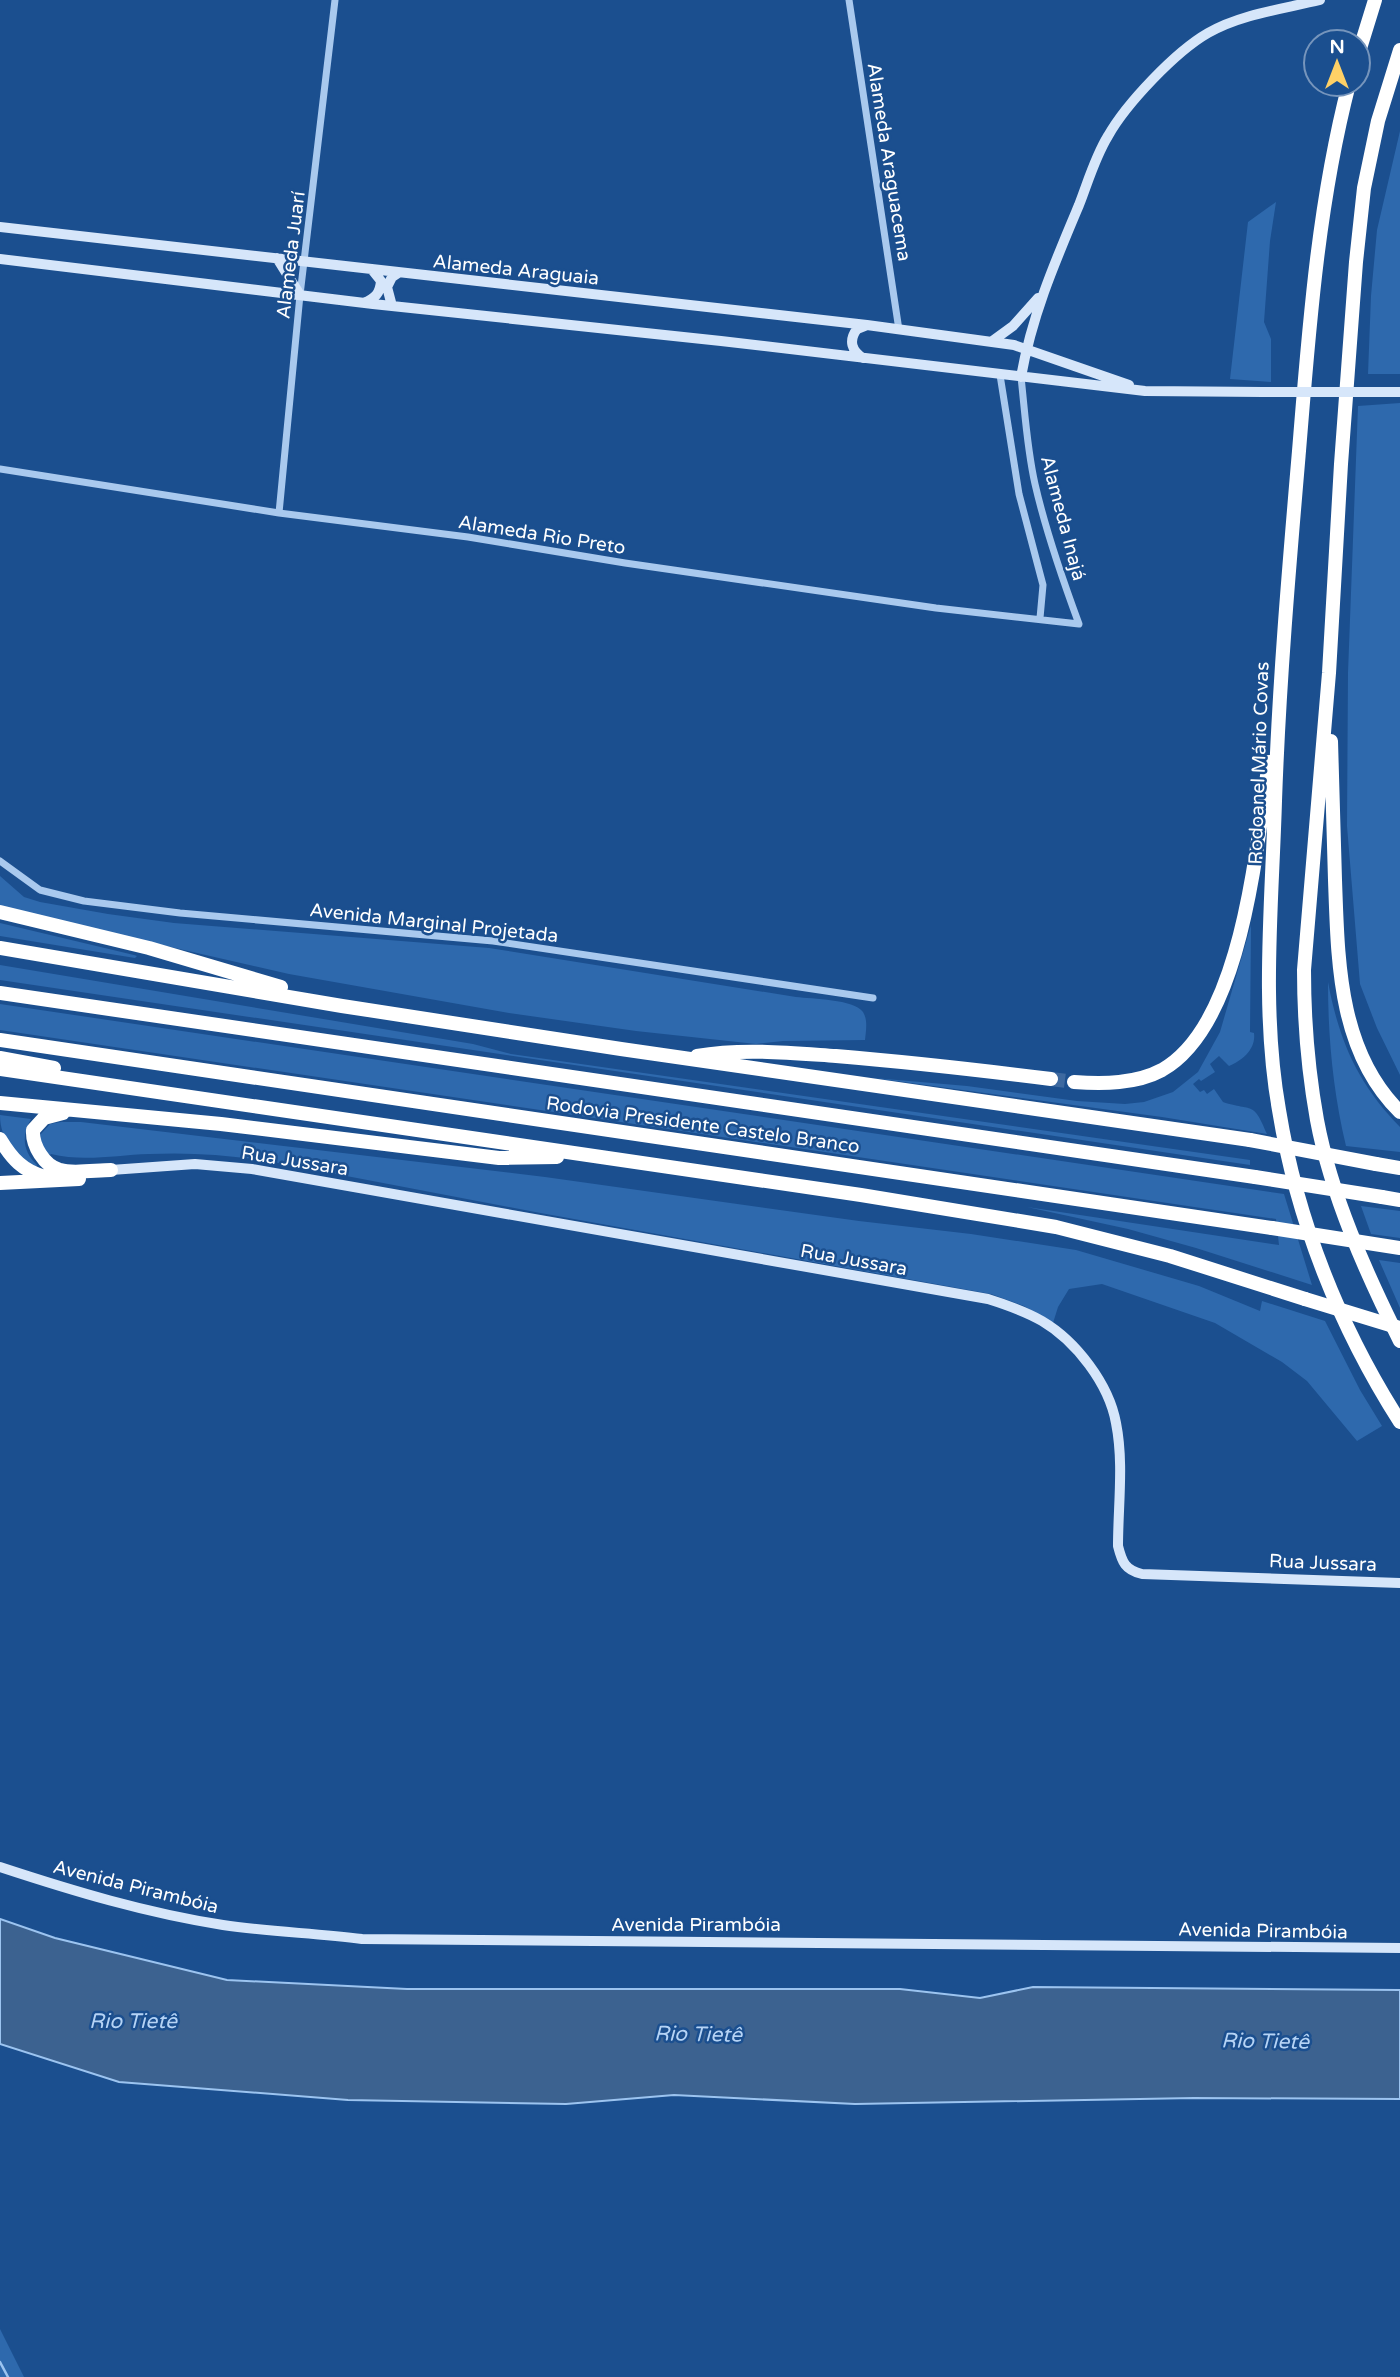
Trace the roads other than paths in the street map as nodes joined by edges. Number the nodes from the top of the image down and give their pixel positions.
1 (335, 0) edge
2 (849, 0) edge
3 (1320, 0) edge
4 (1375, 0) edge
5 (1366, 28) edge
6 (1400, 50) edge
7 (1346, 98) edge
8 (0, 228) edge
9 (277, 258) junction
10 (0, 259) edge
11 (305, 261) junction
12 (373, 271) junction
13 (398, 273) junction
14 (1042, 293) junction
15 (300, 295) junction
16 (364, 303) junction
17 (392, 306) junction
18 (867, 325) junction
19 (899, 330) junction
20 (991, 342) junction
21 (1027, 348) junction
22 (863, 358) junction
23 (1000, 374) junction
24 (1021, 377) junction
25 (1144, 391) junction
26 (1400, 392) edge
27 (0, 469) edge
28 (279, 513) junction
29 (1040, 618) junction
30 (1079, 624) joint
31 (1329, 673) junction
32 (1279, 697) junction
33 (0, 862) edge
34 (0, 912) edge
35 (0, 948) edge
36 (0, 993) edge
37 (873, 998) dead end
38 (342, 1006) junction
39 (0, 1040) edge
40 (0, 1058) edge
41 (683, 1058) junction
42 (0, 1069) edge
43 (1051, 1079) tunnel mouth
44 (1074, 1082) tunnel mouth
45 (180, 1096) junction
46 (0, 1103) edge
47 (73, 1111) junction
48 (1400, 1112) edge
49 (0, 1139) edge
50 (587, 1155) junction
51 (1400, 1168) edge
52 (111, 1170) junction
53 (57, 1180) junction
54 (0, 1183) edge
55 (1400, 1200) edge
56 (1400, 1248) edge
57 (1400, 1328) edge
58 (1400, 1341) edge
59 (1400, 1422) edge
60 (1400, 1584) edge
61 (0, 1867) edge
62 (1400, 1948) edge

1 - 11 street, Alameda Juarí
2 - 19 street, Alameda Araguacema
3 - 14 street
4 - 5 highway
6 - 31 highway
7 - 32 highway, Rodoanel Mário Covas
8 - 9 street, Alameda Araguaia
9 - 11 street, Alameda Araguaia
9 - 15 street
10 - 15 street
11 - 12 street, Alameda Araguaia
11 - 15 street, Alameda Juarí
12 - 13 street, Alameda Araguaia
12 - 16 street
13 - 17 street
13 - 18 street, Alameda Araguaia
14 - 20 street
14 - 21 street
15 - 16 street
15 - 28 street, Alameda Juarí
16 - 17 street
17 - 22 street
18 - 19 street, Alameda Araguaia
18 - 22 street
19 - 20 street, Alameda Araguaia
20 - 21 street, Alameda Araguaia
21 - 24 street
21 - 25 street, Alameda Araguaia
22 - 23 street
23 - 24 street
23 - 29 street, Alameda Inajá
24 - 25 street
24 - 30 street, Alameda Inajá
25 - 26 street, bridge
27 - 28 street, Alameda Rio Preto
28 - 29 street, Alameda Rio Preto
29 - 30 street, Alameda Rio Preto
31 - 48 highway
31 - 58 highway
32 - 44 highway
32 - 59 highway, Rodoanel Mário Covas
33 - 37 street, Avenida Marginal Projetada
34 - 38 highway
35 - 38 highway
36 - 55 highway, Rodovia Presidente Castelo Branco, bridge
38 - 41 highway
39 - 56 highway, Rodovia Presidente Castelo Branco, bridge
40 - 45 highway
41 - 43 highway
41 - 51 highway, bridge
42 - 45 highway
45 - 50 highway
46 - 47 highway
47 - 50 highway
47 - 52 highway
49 - 53 highway
50 - 57 highway, bridge
52 - 53 highway
52 - 60 street, Rua Jussara
53 - 54 highway
61 - 62 street, Avenida Pirambóia

